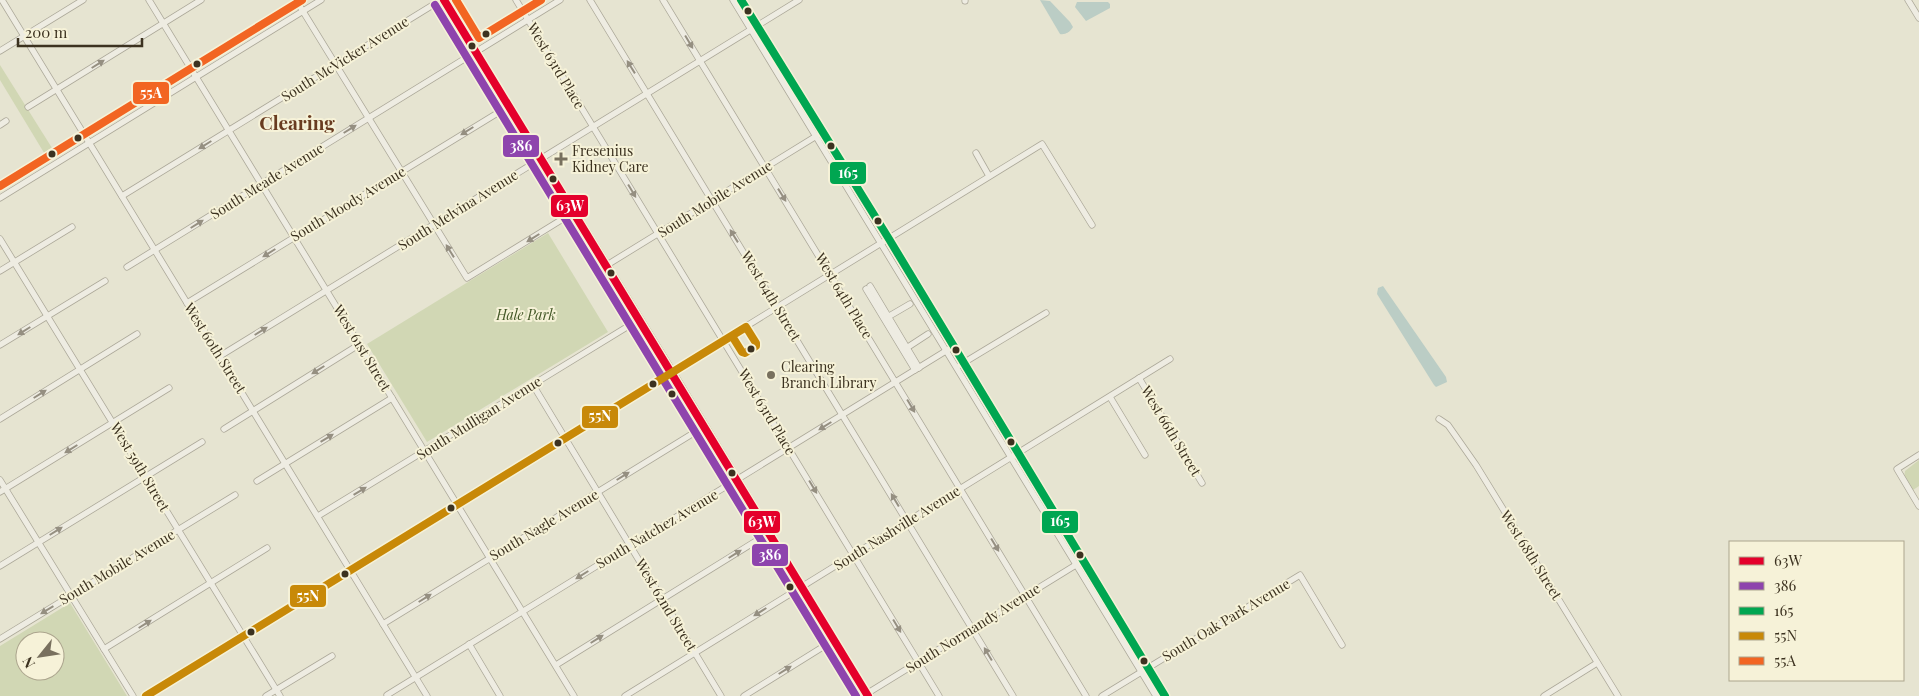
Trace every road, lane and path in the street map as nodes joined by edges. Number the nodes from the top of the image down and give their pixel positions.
1 (2, 0) edge
2 (83, 0) edge
3 (149, 0) edge
4 (202, 0) edge
5 (296, 0) edge
6 (321, 0) edge
7 (442, 0) edge
8 (516, 0) edge
9 (560, 0) edge
10 (590, 0) edge
11 (663, 0) edge
12 (733, 0) edge
13 (741, 0) edge
14 (799, 0) edge
15 (1908, 0) edge
16 (303, 11) junction
17 (1919, 18) edge
18 (528, 20) junction
19 (164, 24) junction
20 (754, 28) junction
21 (24, 37) junction
22 (0, 51) edge
23 (476, 52) junction
24 (700, 61) junction
25 (336, 65) junction
26 (196, 77) junction
27 (57, 90) junction
28 (647, 94) junction
29 (509, 106) junction
30 (28, 107) dead end
31 (368, 118) junction
32 (6, 121) dead end
33 (0, 125) edge
34 (593, 127) junction
35 (229, 130) junction
36 (823, 132) junction
37 (816, 136) junction
38 (90, 143) junction
39 (976, 153) dead end
40 (541, 159) junction
41 (766, 168) junction
42 (402, 172) junction
43 (989, 176) junction
44 (262, 184) junction
45 (122, 196) junction
46 (0, 198) edge
47 (713, 200) junction
48 (574, 212) junction
49 (434, 225) junction
50 (1092, 225) dead end
51 (72, 227) dead end
52 (658, 234) junction
53 (295, 237) junction
54 (0, 239) edge
55 (889, 239) junction
56 (881, 243) junction
57 (155, 250) junction
58 (14, 263) junction
59 (607, 265) junction
60 (127, 267) dead end
61 (0, 271) edge
62 (831, 274) junction
63 (104, 281) dead end
64 (868, 288) dead end
65 (327, 290) junction
66 (187, 303) junction
67 (910, 304) dead end
68 (778, 307) junction
69 (1046, 313) dead end
70 (47, 316) junction
71 (886, 318) junction
72 (640, 319) junction
73 (137, 334) dead end
74 (928, 334) dead end
75 (724, 340) junction
76 (360, 344) junction
77 (0, 345) edge
78 (953, 346) junction
79 (905, 349) junction
80 (946, 350) junction
81 (220, 356) junction
82 (1170, 359) dead end
83 (963, 363) junction
84 (956, 367) junction
85 (80, 369) junction
86 (917, 369) junction
87 (672, 372) junction
88 (1139, 378) junction
89 (896, 382) junction
90 (533, 385) junction
91 (169, 388) dead end
92 (1110, 396) junction
93 (392, 398) junction
94 (253, 410) junction
95 (843, 414) junction
96 (1439, 418) dead end
97 (0, 419) edge
98 (113, 423) junction
99 (705, 426) junction
100 (224, 428) dead end
101 (565, 438) junction
102 (202, 442) dead end
103 (789, 448) junction
104 (425, 451) junction
105 (1018, 453) junction
106 (1145, 455) dead end
107 (1919, 456) edge
108 (1011, 457) junction
109 (286, 463) junction
110 (146, 476) junction
111 (0, 480) edge
112 (737, 480) junction
113 (257, 482) dead end
114 (1202, 483) dead end
115 (961, 488) junction
116 (3, 491) edge
117 (598, 492) junction
118 (235, 495) dead end
119 (458, 504) junction
120 (1919, 506) edge
121 (318, 516) junction
122 (908, 521) junction
123 (178, 530) junction
124 (770, 533) junction
125 (38, 542) junction
126 (630, 545) junction
127 (267, 548) dead end
128 (854, 555) junction
129 (491, 558) junction
130 (1083, 560) junction
131 (1076, 564) junction
132 (0, 566) edge
133 (351, 570) junction
134 (211, 583) junction
135 (802, 587) junction
136 (71, 596) junction
137 (1026, 596) junction
138 (663, 599) junction
139 (523, 611) junction
140 (383, 624) junction
141 (972, 628) junction
142 (243, 636) junction
143 (0, 639) edge
144 (834, 640) junction
145 (469, 644) junction
146 (1342, 645) dead end
147 (104, 649) junction
148 (695, 653) junction
149 (332, 656) dead end
150 (918, 662) junction
151 (1597, 663) junction
152 (556, 665) junction
153 (1148, 667) junction
154 (1142, 672) junction
155 (416, 677) junction
156 (276, 690) junction
157 (387, 695) dead end
158 (866, 695) edge
159 (132, 696) edge
160 (146, 696) edge
161 (266, 696) edge
162 (280, 696) edge
163 (427, 696) edge
164 (500, 696) edge
165 (574, 696) edge
166 (625, 696) edge
167 (721, 696) edge
168 (744, 696) edge
169 (939, 696) edge
170 (1014, 696) edge
171 (1086, 696) edge
172 (1102, 696) edge
173 (1156, 696) edge
174 (1166, 696) edge
175 (1544, 696) edge
176 (1618, 696) edge

1 - 21 street, West 60th Street
2 - 21 street
3 - 19 street, West 61st Street
4 - 19 street
5 - 16 street
6 - 16 street
7 - 23 main road
7 - 25 street, South McVicker Avenue
8 - 18 street, West 63rd Place
9 - 18 street, South Meade Avenue
28 -> 10 street, West 64th Street
11 -> 24 street, West 64th Place
12 - 20 street
13 - 20 street
14 - 20 street, South Melvina Avenue
15 - 17 street
16 - 25 street
16 - 26 street
18 - 23 street, South Meade Avenue
18 - 34 street, West 63rd Place
19 - 26 street, West 61st Street
27 -> 19 street
20 - 24 street, South Melvina Avenue
20 - 36 street
20 - 37 street
21 - 22 street
21 - 27 street, West 60th Street
23 - 29 main road
23 - 31 street, South Meade Avenue
24 - 28 street, South Melvina Avenue
24 - 41 street, West 64th Place
25 - 31 street
25 - 35 street, South McVicker Avenue
26 - 35 street, West 61st Street
26 - 38 street
27 - 30 street
27 - 38 street, West 60th Street
28 - 34 street, South Melvina Avenue
28 - 47 street, West 64th Street
29 - 40 main road
29 -> 42 street, South Moody Avenue
31 - 42 street
44 -> 31 street, South Meade Avenue
32 - 33 street
34 - 40 street, South Melvina Avenue
34 -> 52 street, West 63rd Place
35 - 44 street, West 61st Street
35 -> 45 street, South McVicker Avenue
36 - 37 street, South Mobile Avenue
36 - 55 street
37 - 41 street, South Mobile Avenue
37 - 56 street
38 - 45 street, West 60th Street
38 - 46 street
39 - 43 street
40 - 48 main road
40 - 49 street, South Melvina Avenue
41 - 47 street, South Mobile Avenue
41 -> 62 street, West 64th Place
42 - 49 street
42 - 53 street, South Moody Avenue
43 - 50 street
43 - 55 street
44 - 53 street, West 61st Street
57 -> 44 street, South Meade Avenue
45 - 57 street, West 60th Street
47 - 52 street, South Mobile Avenue
68 -> 47 street, West 64th Street
48 -> 49 street
48 - 59 main road
49 - 65 street, South Melvina Avenue
51 - 58 street
52 - 59 street, South Mobile Avenue
52 - 75 street, West 63rd Place
53 - 65 street, West 61st Street
53 -> 66 street, South Moody Avenue
54 - 58 street, West 59th Street
55 - 56 street
55 - 78 street
56 - 62 street
56 - 80 street
57 - 60 street, South Meade Avenue
57 - 66 street, West 60th Street
58 - 61 street
58 - 70 street, West 59th Street
59 - 72 main road
62 - 68 street
62 - 89 street, West 64th Place
63 - 70 street
64 - 71 street
65 - 76 street, West 61st Street
81 -> 65 street, South Melvina Avenue
66 - 81 street, West 60th Street
67 - 71 street
68 - 75 street
68 - 95 street, West 64th Street
69 - 83 street
70 -> 77 street
70 - 85 street, West 59th Street
71 - 79 street
72 - 87 main road
72 - 90 street, South Mulligan Avenue
73 - 85 street
74 - 79 street
75 - 87 street
75 - 103 street, West 63rd Place
76 - 93 street, West 61st Street
76 -> 94 street
78 - 80 street, South Natchez Avenue
78 - 83 street
79 - 86 street
80 - 84 street
80 - 86 street, South Natchez Avenue
81 - 94 street, West 60th Street
82 - 88 street, South Nashville Avenue
83 - 84 street
83 - 105 street
84 - 108 street
97 -> 85 street
85 - 98 street, West 59th Street
86 - 89 street, South Natchez Avenue
87 - 99 main road
87 - 101 street
88 - 92 street, South Nashville Avenue
88 - 114 street, West 66th Street
89 - 95 street, South Natchez Avenue
89 -> 115 street, West 64th Place
90 - 101 street, West 62nd Street
90 - 104 street, South Mulligan Avenue
91 - 98 street
92 - 105 street, South Nashville Avenue
92 - 106 street
93 - 104 street, West 61st Street
109 -> 93 street
94 - 100 street
94 - 109 street, West 60th Street
95 -> 103 street, South Natchez Avenue
122 -> 95 street, West 64th Street
96 - 151 street, West 68th Street
98 - 110 street, West 59th Street
98 -> 116 street
99 - 112 main road
117 -> 99 street, South Nagle Avenue
101 - 117 street, West 62nd Street
101 - 119 street
102 - 110 street
103 - 112 street, South Natchez Avenue
103 -> 128 street, West 63rd Place
104 - 119 street, West 61st Street
121 -> 104 street, South Mulligan Avenue
105 - 108 street, South Nashville Avenue
105 - 130 street
107 - 120 street
108 - 115 street, South Nashville Avenue
108 - 131 street
109 - 113 street
109 - 121 street, West 60th Street
110 - 123 street, West 59th Street
125 -> 110 street
111 - 116 street
112 - 124 main road
112 - 126 street, South Natchez Avenue
115 - 122 street, South Nashville Avenue
115 -> 137 street, West 64th Place
116 - 125 street
117 - 126 street, West 62nd Street
117 - 129 street, South Nagle Avenue
118 - 123 street, South Mobile Avenue
119 - 129 street, West 61st Street
119 - 133 street
121 - 133 street, West 60th Street
122 - 128 street, South Nashville Avenue
122 - 141 street, West 64th Street
123 - 134 street, West 59th Street
123 - 136 street, South Mobile Avenue
124 - 135 main road
138 -> 124 street
125 - 132 street
125 - 136 street
126 - 138 street, West 62nd Street
126 -> 139 street, South Natchez Avenue
127 - 134 street
128 - 135 street, South Nashville Avenue
128 -> 150 street, West 63rd Place
129 - 139 street, West 61st Street
140 -> 129 street, South Nagle Avenue
130 - 131 street, South Normandy Avenue
130 - 153 street
131 - 137 street, South Normandy Avenue
131 - 154 street
133 - 140 street, West 60th Street
133 - 142 street
134 - 142 street, West 59th Street
147 -> 134 street
135 - 144 main road
135 -> 148 street, South Nashville Avenue
136 -> 143 street, South Mobile Avenue
136 - 147 street
137 - 141 street, South Normandy Avenue
137 - 171 street, West 64th Place
138 - 148 street, West 62nd Street
152 -> 138 street
139 - 145 street, South Natchez Avenue
139 - 152 street, West 61st Street
140 - 155 street, West 60th Street
141 - 150 street, South Normandy Avenue
170 -> 141 street, West 64th Street
142 - 156 street, West 59th Street
142 - 160 street
144 - 158 main road
168 -> 144 street
145 - 155 street, South Natchez Avenue
145 - 164 street
146 - 153 street, South Oak Park Avenue
147 - 159 street
148 - 166 street, South Nashville Avenue
148 - 167 street, West 62nd Street
149 - 156 street
150 - 158 street, South Normandy Avenue
150 - 169 street, West 63rd Place
151 - 175 street
151 - 176 street, West 68th Street
152 - 165 street, West 61st Street
153 - 154 street, South Oak Park Avenue
153 - 174 street
154 - 172 street, South Oak Park Avenue
154 - 173 street
155 - 157 street, South Natchez Avenue
155 - 163 street, West 60th Street
156 - 161 street
156 - 162 street, West 59th Street

